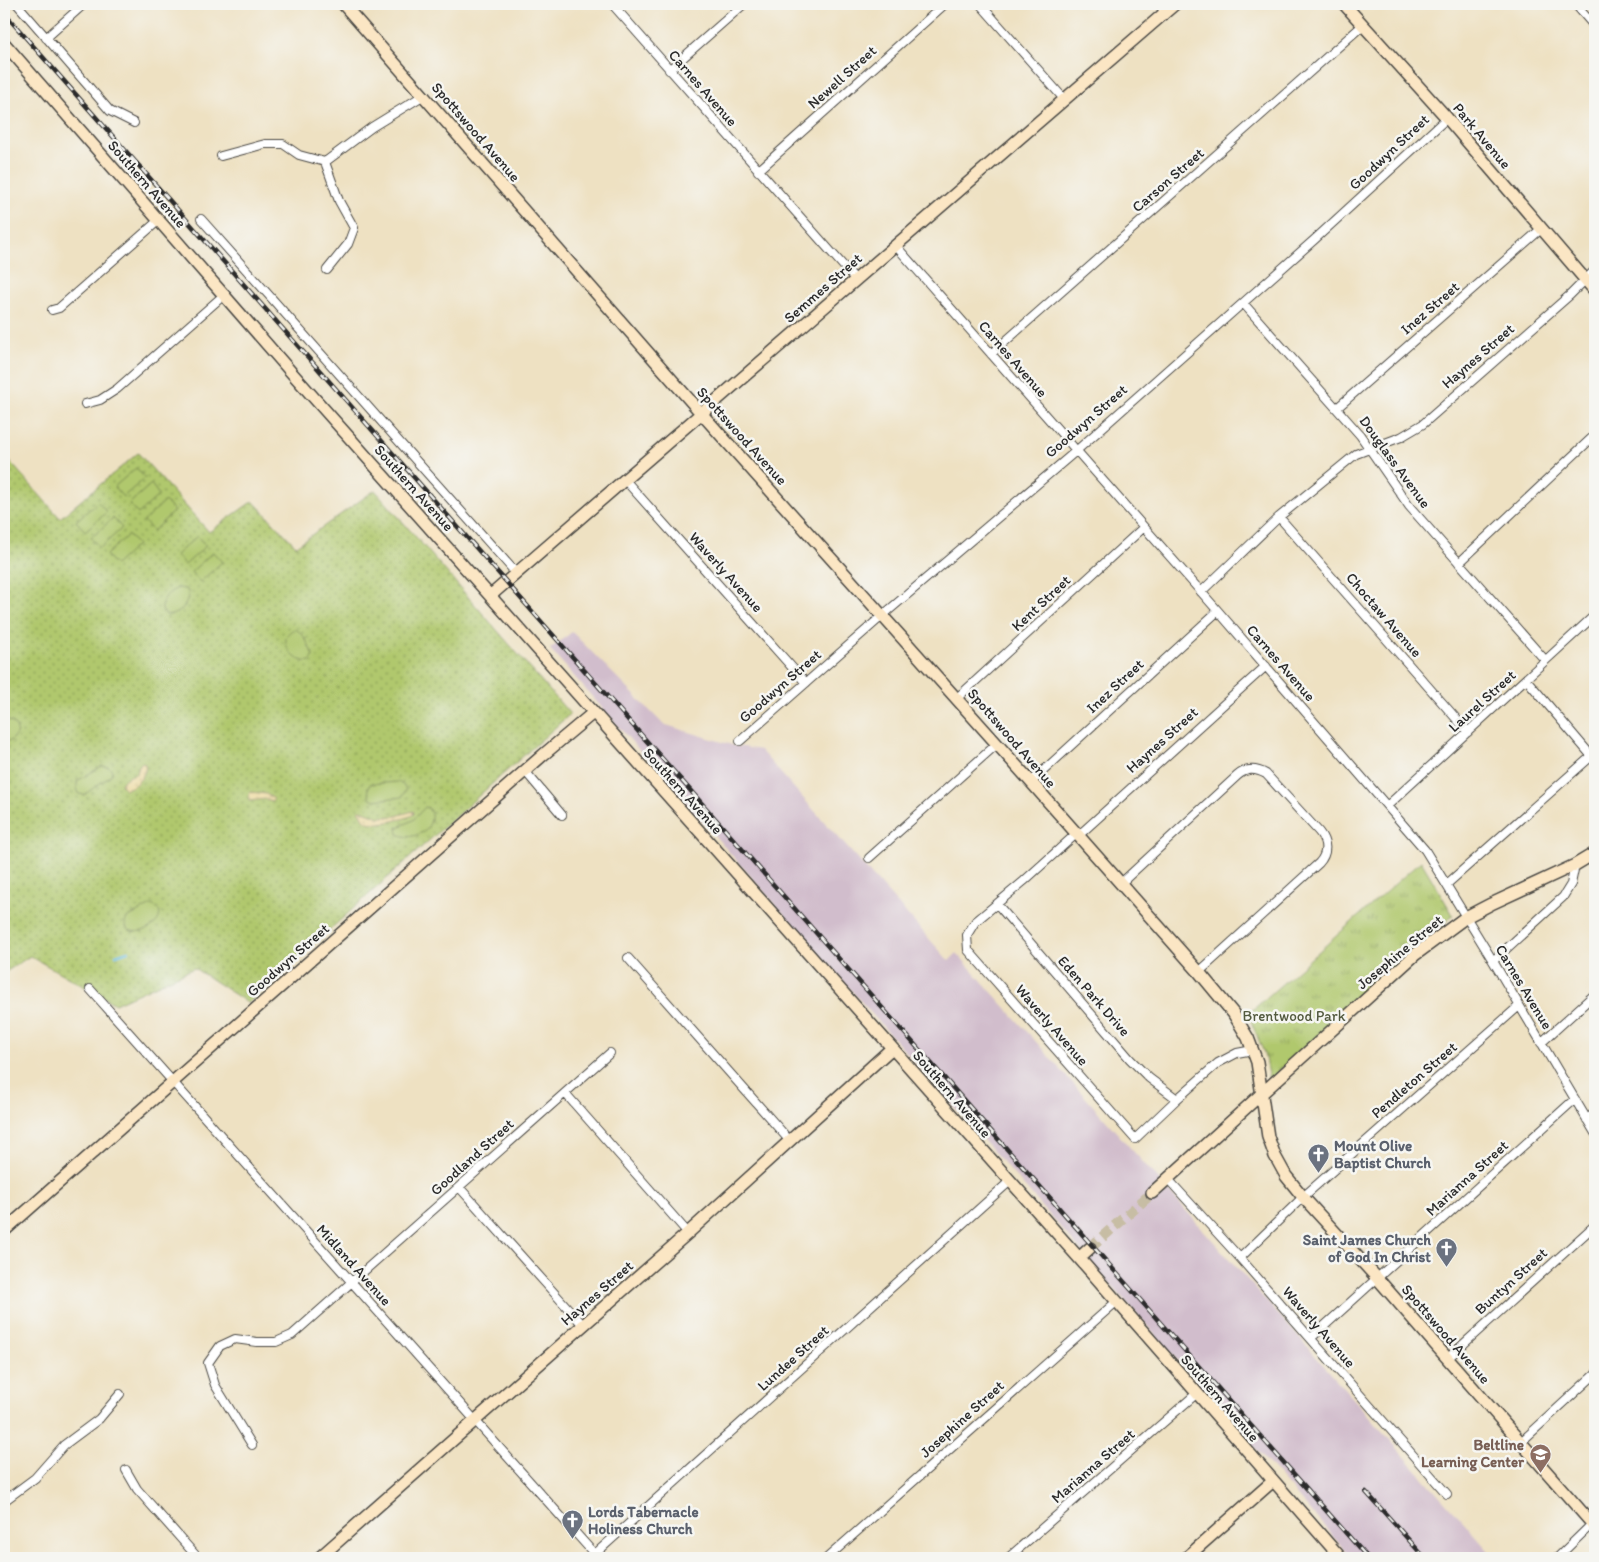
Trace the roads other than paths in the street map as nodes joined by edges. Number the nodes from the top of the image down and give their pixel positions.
1 (17, 4) edge
2 (84, 4) edge
3 (343, 4) edge
4 (612, 4) edge
5 (744, 4) edge
6 (945, 4) edge
7 (980, 4) edge
8 (1175, 4) edge
9 (1344, 4) edge
10 (1575, 4) edge
11 (1162, 8) edge
12 (1363, 25) junction
13 (1595, 27) edge
14 (46, 38) junction
15 (6, 50) edge
16 (669, 70) junction
17 (424, 95) junction
18 (1064, 99) junction
19 (1448, 118) junction
20 (134, 123) dead end
21 (221, 156) dead end
22 (326, 162) junction
23 (758, 171) junction
24 (159, 220) junction
25 (201, 220) dead end
26 (1541, 228) junction
27 (896, 246) junction
28 (327, 270) dead end
29 (1595, 270) edge
30 (855, 279) junction
31 (1585, 279) junction
32 (1595, 291) edge
33 (225, 294) junction
34 (1243, 303) junction
35 (52, 310) dead end
36 (991, 354) junction
37 (85, 404) dead end
38 (1337, 408) junction
39 (701, 413) junction
40 (1595, 434) edge
41 (1370, 448) junction
42 (1076, 451) junction
43 (625, 480) junction
44 (1279, 517) junction
45 (1144, 527) junction
46 (1459, 563) junction
47 (516, 573) junction
48 (1200, 592) junction
49 (490, 596) junction
50 (1218, 611) junction
51 (1595, 615) edge
52 (882, 616) junction
53 (1545, 660) junction
54 (1266, 666) junction
55 (1526, 679) junction
56 (806, 683) junction
57 (957, 698) junction
58 (593, 713) junction
59 (1468, 732) junction
60 (740, 741) dead end
61 (997, 744) junction
62 (1594, 756) edge
63 (525, 771) junction
64 (1031, 782) junction
65 (1387, 806) junction
66 (562, 814) dead end
67 (1077, 835) junction
68 (1595, 853) edge
69 (869, 858) dead end
70 (1575, 865) junction
71 (1120, 884) junction
72 (1447, 884) junction
73 (997, 904) junction
74 (1466, 917) junction
75 (968, 950) joint
76 (628, 958) dead end
77 (1493, 961) junction
78 (1199, 972) junction
79 (90, 989) dead end
80 (1595, 994) edge
81 (1520, 1006) junction
82 (1541, 1043) junction
83 (892, 1048) junction
84 (1253, 1050) junction
85 (610, 1052) dead end
86 (173, 1081) junction
87 (564, 1093) junction
88 (1262, 1095) junction
89 (1177, 1098) junction
90 (1575, 1099) junction
91 (1595, 1112) edge
92 (1587, 1120) junction
93 (1595, 1133) edge
94 (790, 1141) junction
95 (1168, 1179) junction
96 (1009, 1182) junction
97 (459, 1187) junction
98 (1152, 1193) tunnel mouth
99 (1303, 1198) junction
100 (1595, 1225) edge
101 (4, 1231) edge
102 (688, 1233) junction
103 (1090, 1248) tunnel mouth
104 (1079, 1258) junction
105 (1240, 1258) junction
106 (1376, 1278) junction
107 (352, 1283) junction
108 (1116, 1302) junction
109 (583, 1325) junction
110 (1311, 1338) junction
111 (1447, 1359) junction
112 (1595, 1374) edge
113 (120, 1394) dead end
114 (1196, 1394) junction
115 (474, 1421) junction
116 (1521, 1442) junction
117 (252, 1445) dead end
118 (126, 1470) dead end
119 (1273, 1481) junction
120 (1447, 1494) dead end
121 (4, 1501) edge
122 (1594, 1524) edge
123 (596, 1556) edge
124 (1336, 1556) edge
125 (198, 1558) edge
126 (319, 1558) edge
127 (827, 1558) edge
128 (1008, 1558) edge
129 (1186, 1558) edge
130 (1557, 1558) edge

1 - 14 street, Southern Avenue
2 - 14 street
3 - 17 main road, Spottswood Avenue
4 - 16 street, Carnes Avenue
5 - 16 street
6 - 23 street, Newell Street
7 - 18 street
8 - 11 main road, Semmes Street
9 - 12 main road, Park Avenue
10 - 13 street
11 - 18 main road, Semmes Street
12 - 19 main road, Park Avenue
12 - 36 street, Carson Street
14 - 20 street, Southern Avenue
15 - 24 main road, Southern Avenue
16 - 23 street, Carnes Avenue
17 - 22 street
17 - 39 main road, Spottswood Avenue
18 - 27 main road, Semmes Street
19 - 26 main road, Park Avenue
19 - 34 street, Goodwyn Street
21 - 22 street
22 - 28 street
23 - 30 street, Carnes Avenue
24 - 33 main road, Southern Avenue
24 - 35 street
25 - 47 street, Southern Avenue
26 - 31 main road, Park Avenue
26 - 38 street, Inez Street
27 - 30 main road, Semmes Street
27 - 36 street, Carnes Avenue
29 - 31 street, Haynes Street
30 - 39 main road, Semmes Street
31 - 32 main road, Park Avenue
31 - 41 street, Haynes Street
33 - 37 street
33 - 49 main road, Southern Avenue
34 - 38 street, Douglass Avenue
34 - 42 street, Goodwyn Street
36 - 42 street, Carnes Avenue
38 - 41 street, Douglass Avenue
39 - 43 main road, Semmes Street
39 - 52 main road, Spottswood Avenue
40 - 46 street
41 - 44 street
41 - 46 street, Douglass Avenue
42 - 45 street, Carnes Avenue
42 - 52 street, Goodwyn Street
43 - 47 main road, Semmes Street
43 - 56 street, Waverly Avenue
44 - 48 street
44 - 59 street, Choctaw Avenue
45 - 48 street, Carnes Avenue
45 - 57 street, Kent Street
46 - 53 street, Douglass Avenue
47 - 49 main road, Semmes Street
48 - 50 street, Carnes Avenue
49 - 58 main road, Southern Avenue
50 - 54 street, Carnes Avenue
50 - 64 street, Inez Street
51 - 53 street, Laurel Street
52 - 56 street, Goodwyn Street
52 - 57 main road, Spottswood Avenue
53 - 55 street, Laurel Street
54 - 65 street, Carnes Avenue
54 - 67 street, Haynes Street
55 - 59 street, Laurel Street
55 - 62 street
56 - 60 street, Goodwyn Street
57 - 61 main road, Spottswood Avenue
58 - 63 main road, Goodwyn Street
58 - 83 main road, Southern Avenue
59 - 65 street, Laurel Street
61 - 64 main road, Spottswood Avenue
61 - 69 street
62 - 72 street
63 - 66 street
63 - 86 main road, Goodwyn Street
64 - 67 main road, Spottswood Avenue
65 - 72 street, Carnes Avenue
67 - 71 main road, Spottswood Avenue
67 - 73 street, Haynes Street
68 - 70 main road
70 - 74 main road, Josephine Street
70 - 77 street
71 - 78 main road, Spottswood Avenue
71 - 78 street
72 - 74 street, Carnes Avenue
73 - 75 street, Haynes Street
73 - 89 street, Eden Park Drive
74 - 77 street, Carnes Avenue
74 - 88 main road, Josephine Street
75 - 89 street, Waverly Avenue
76 - 94 street
77 - 81 street, Carnes Avenue
78 - 84 main road, Spottswood Avenue
79 - 86 street, Midland Avenue
80 - 82 street
81 - 82 street, Carnes Avenue
81 - 99 street, Pendleton Street
82 - 90 street, Carnes Avenue
83 - 94 main road, Haynes Street
83 - 96 main road, Southern Avenue
84 - 88 main road, Spottswood Avenue
84 - 89 street
85 - 87 street, Goodland Street
86 - 101 main road, Goodwyn Street
86 - 107 street, Midland Avenue
87 - 97 street, Goodland Street
87 - 102 street
88 - 95 main road, Josephine Street
88 - 99 main road, Spottswood Avenue
90 - 92 street, Carnes Avenue
90 - 106 street, Marianna Street
91 - 92 street
92 - 93 street, Carnes Avenue
94 - 102 main road, Haynes Street
95 - 98 main road, Josephine Street
95 - 105 street, Waverly Avenue
96 - 104 main road, Southern Avenue
96 - 123 street, Lundee Street
97 - 107 street, Goodland Street
97 - 109 street
99 - 105 street, Pendleton Street
99 - 106 main road, Spottswood Avenue
100 - 111 street, Buntyn Street
102 - 109 main road, Haynes Street
103 - 104 main road
104 - 108 main road, Southern Avenue
105 - 110 street, Waverly Avenue
106 - 110 street, Marianna Street
106 - 111 main road, Spottswood Avenue
107 - 115 street, Midland Avenue
107 - 117 street, Goodland Street
108 - 114 main road, Southern Avenue
108 - 127 street, Josephine Street
109 - 115 main road, Haynes Street
110 - 120 street, Waverly Avenue
111 - 116 main road, Spottswood Avenue
112 - 116 street
113 - 121 street
114 - 119 main road, Southern Avenue
114 - 128 street, Marianna Street
115 - 123 street, Midland Avenue
115 - 126 main road, Haynes Street
116 - 122 main road, Spottswood Avenue
118 - 125 street
119 - 124 main road, Southern Avenue
119 - 129 main road
122 - 130 street

